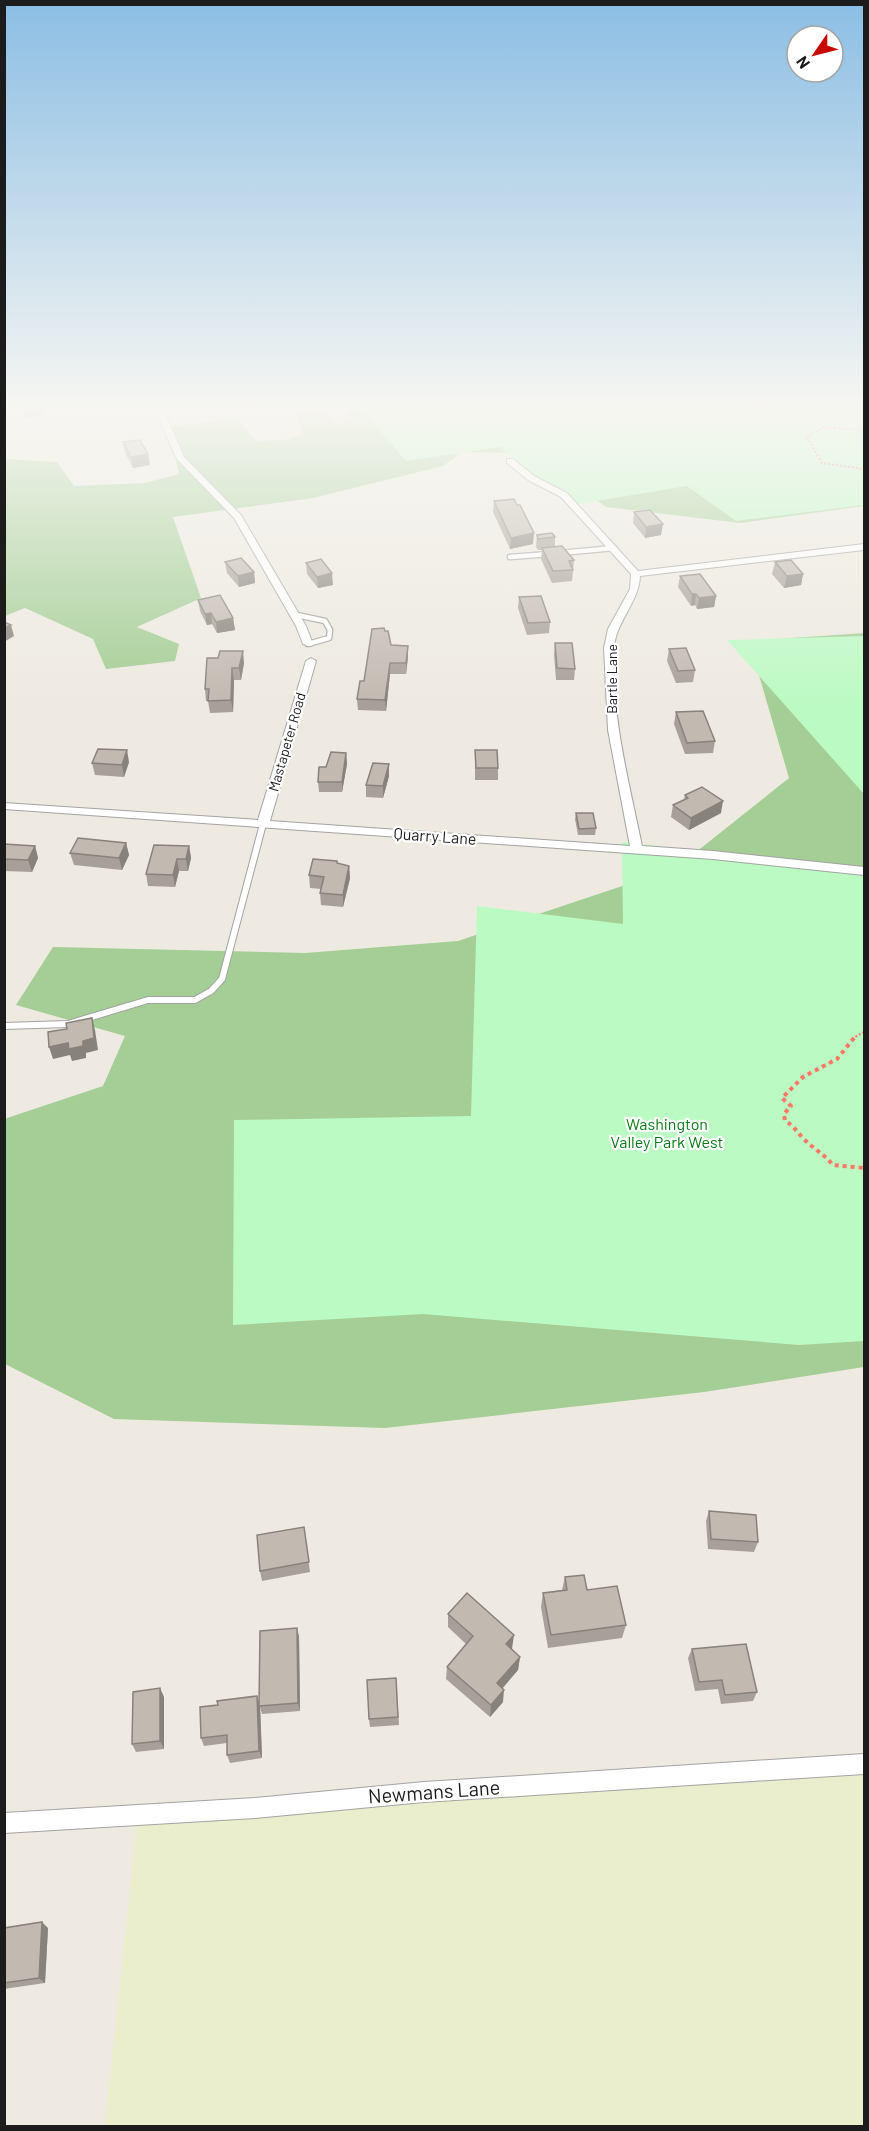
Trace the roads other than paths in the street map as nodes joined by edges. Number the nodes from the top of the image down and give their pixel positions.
1 (226, 504) edge
2 (573, 504) edge
3 (864, 547) edge
4 (614, 548) junction
5 (510, 557) dead end
6 (636, 574) junction
7 (292, 614) junction
8 (308, 644) joint
9 (310, 661) dead end
10 (4, 806) edge
11 (263, 824) junction
12 (637, 850) junction
13 (864, 872) edge
14 (4, 1026) edge
15 (864, 1764) edge
16 (4, 1823) edge

1 - 7 street
2 - 4 street
3 - 6 street
4 - 5 lane
4 - 6 street
6 - 12 street, Bartle Lane
7 - 8 street
7 - 8 lane
9 - 11 street, Mastapeter Road
10 - 11 street, Quarry Lane
11 - 12 street, Quarry Lane
11 - 14 lane
12 - 13 street, Quarry Lane
15 - 16 street, Newmans Lane

